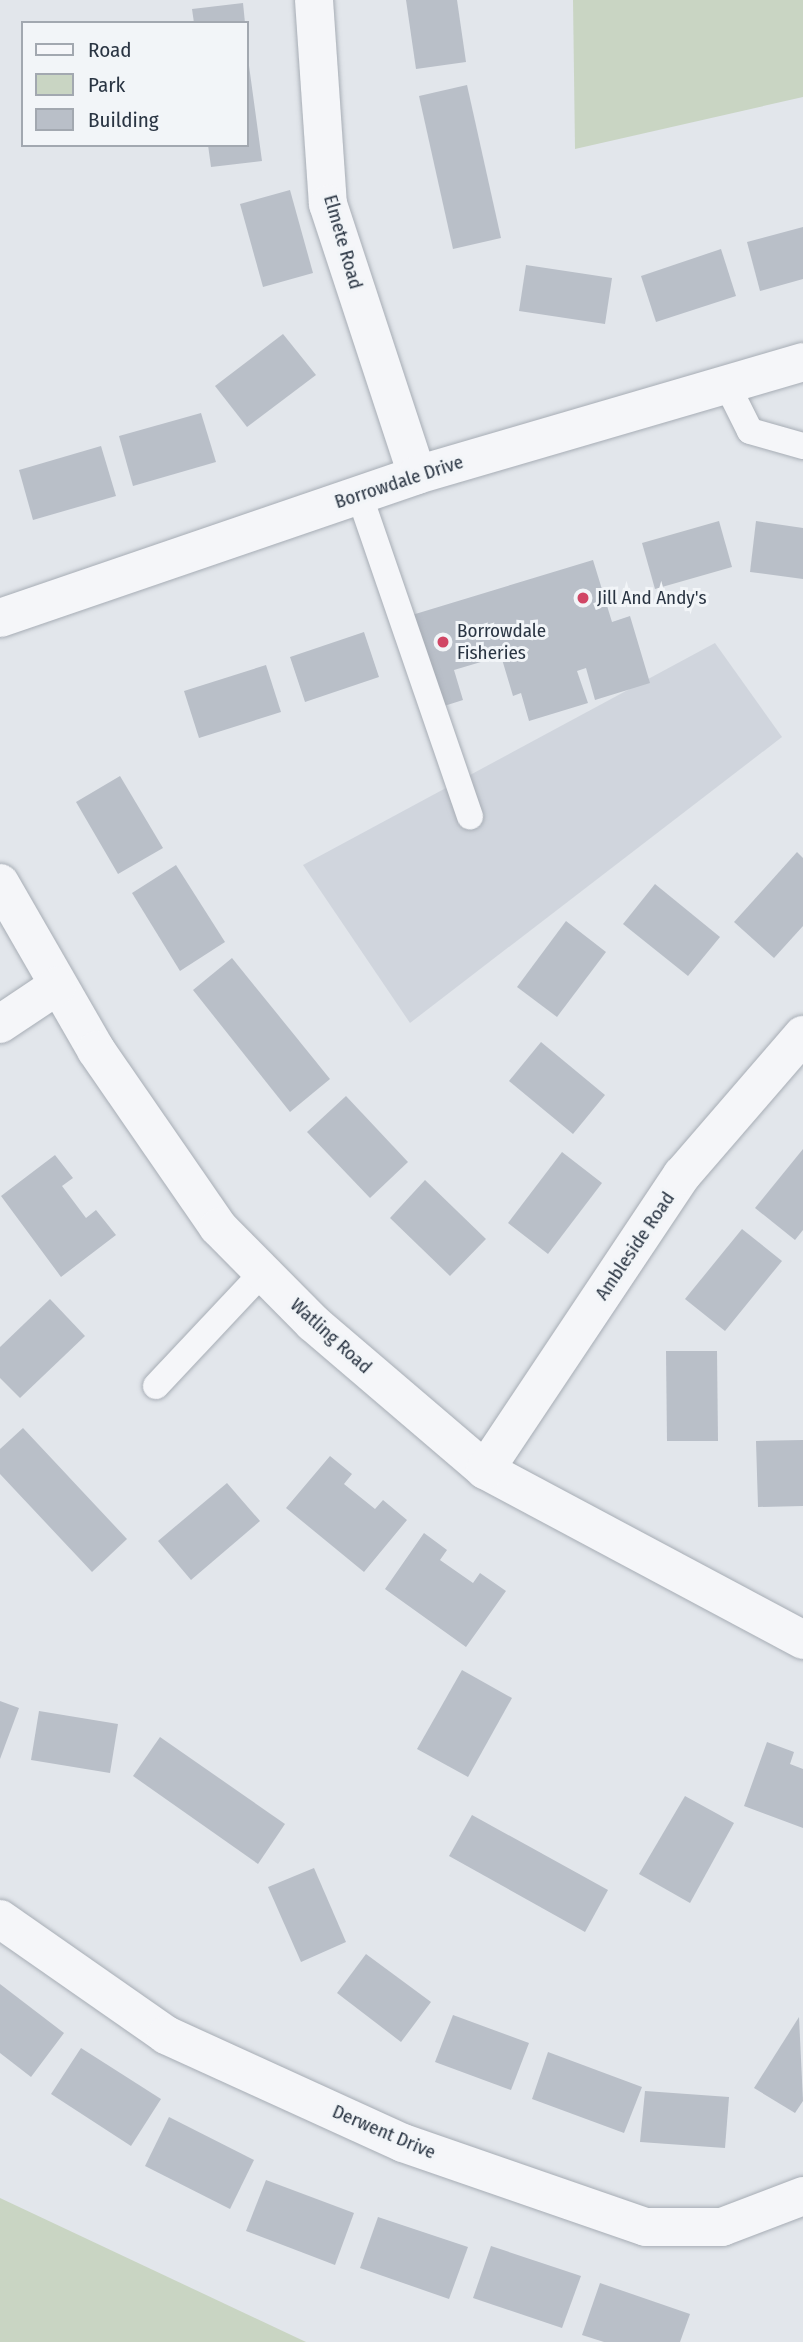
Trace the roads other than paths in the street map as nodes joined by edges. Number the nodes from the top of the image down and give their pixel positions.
1 (314, 0) edge
2 (803, 362) edge
3 (727, 385) junction
4 (803, 446) edge
5 (417, 475) junction
6 (359, 494) junction
7 (0, 618) edge
8 (470, 816) dead end
9 (0, 883) edge
10 (57, 986) junction
11 (0, 1024) edge
12 (803, 1035) edge
13 (262, 1272) junction
14 (156, 1385) dead end
15 (485, 1470) junction
16 (803, 1640) edge
17 (0, 1919) edge
18 (803, 2196) edge

1 - 5 street, Elmete Road
2 - 3 street, Borrowdale Drive
3 - 4 lane
3 - 5 street, Borrowdale Drive
5 - 6 street, Borrowdale Drive
6 - 7 street, Borrowdale Drive
6 - 8 lane
9 - 10 street, Watling Road
10 - 11 street
10 - 13 street, Watling Road
12 - 15 street, Ambleside Road
13 - 14 lane
13 - 15 street, Watling Road
15 - 16 street, Watling Road
17 - 18 street, Derwent Drive

